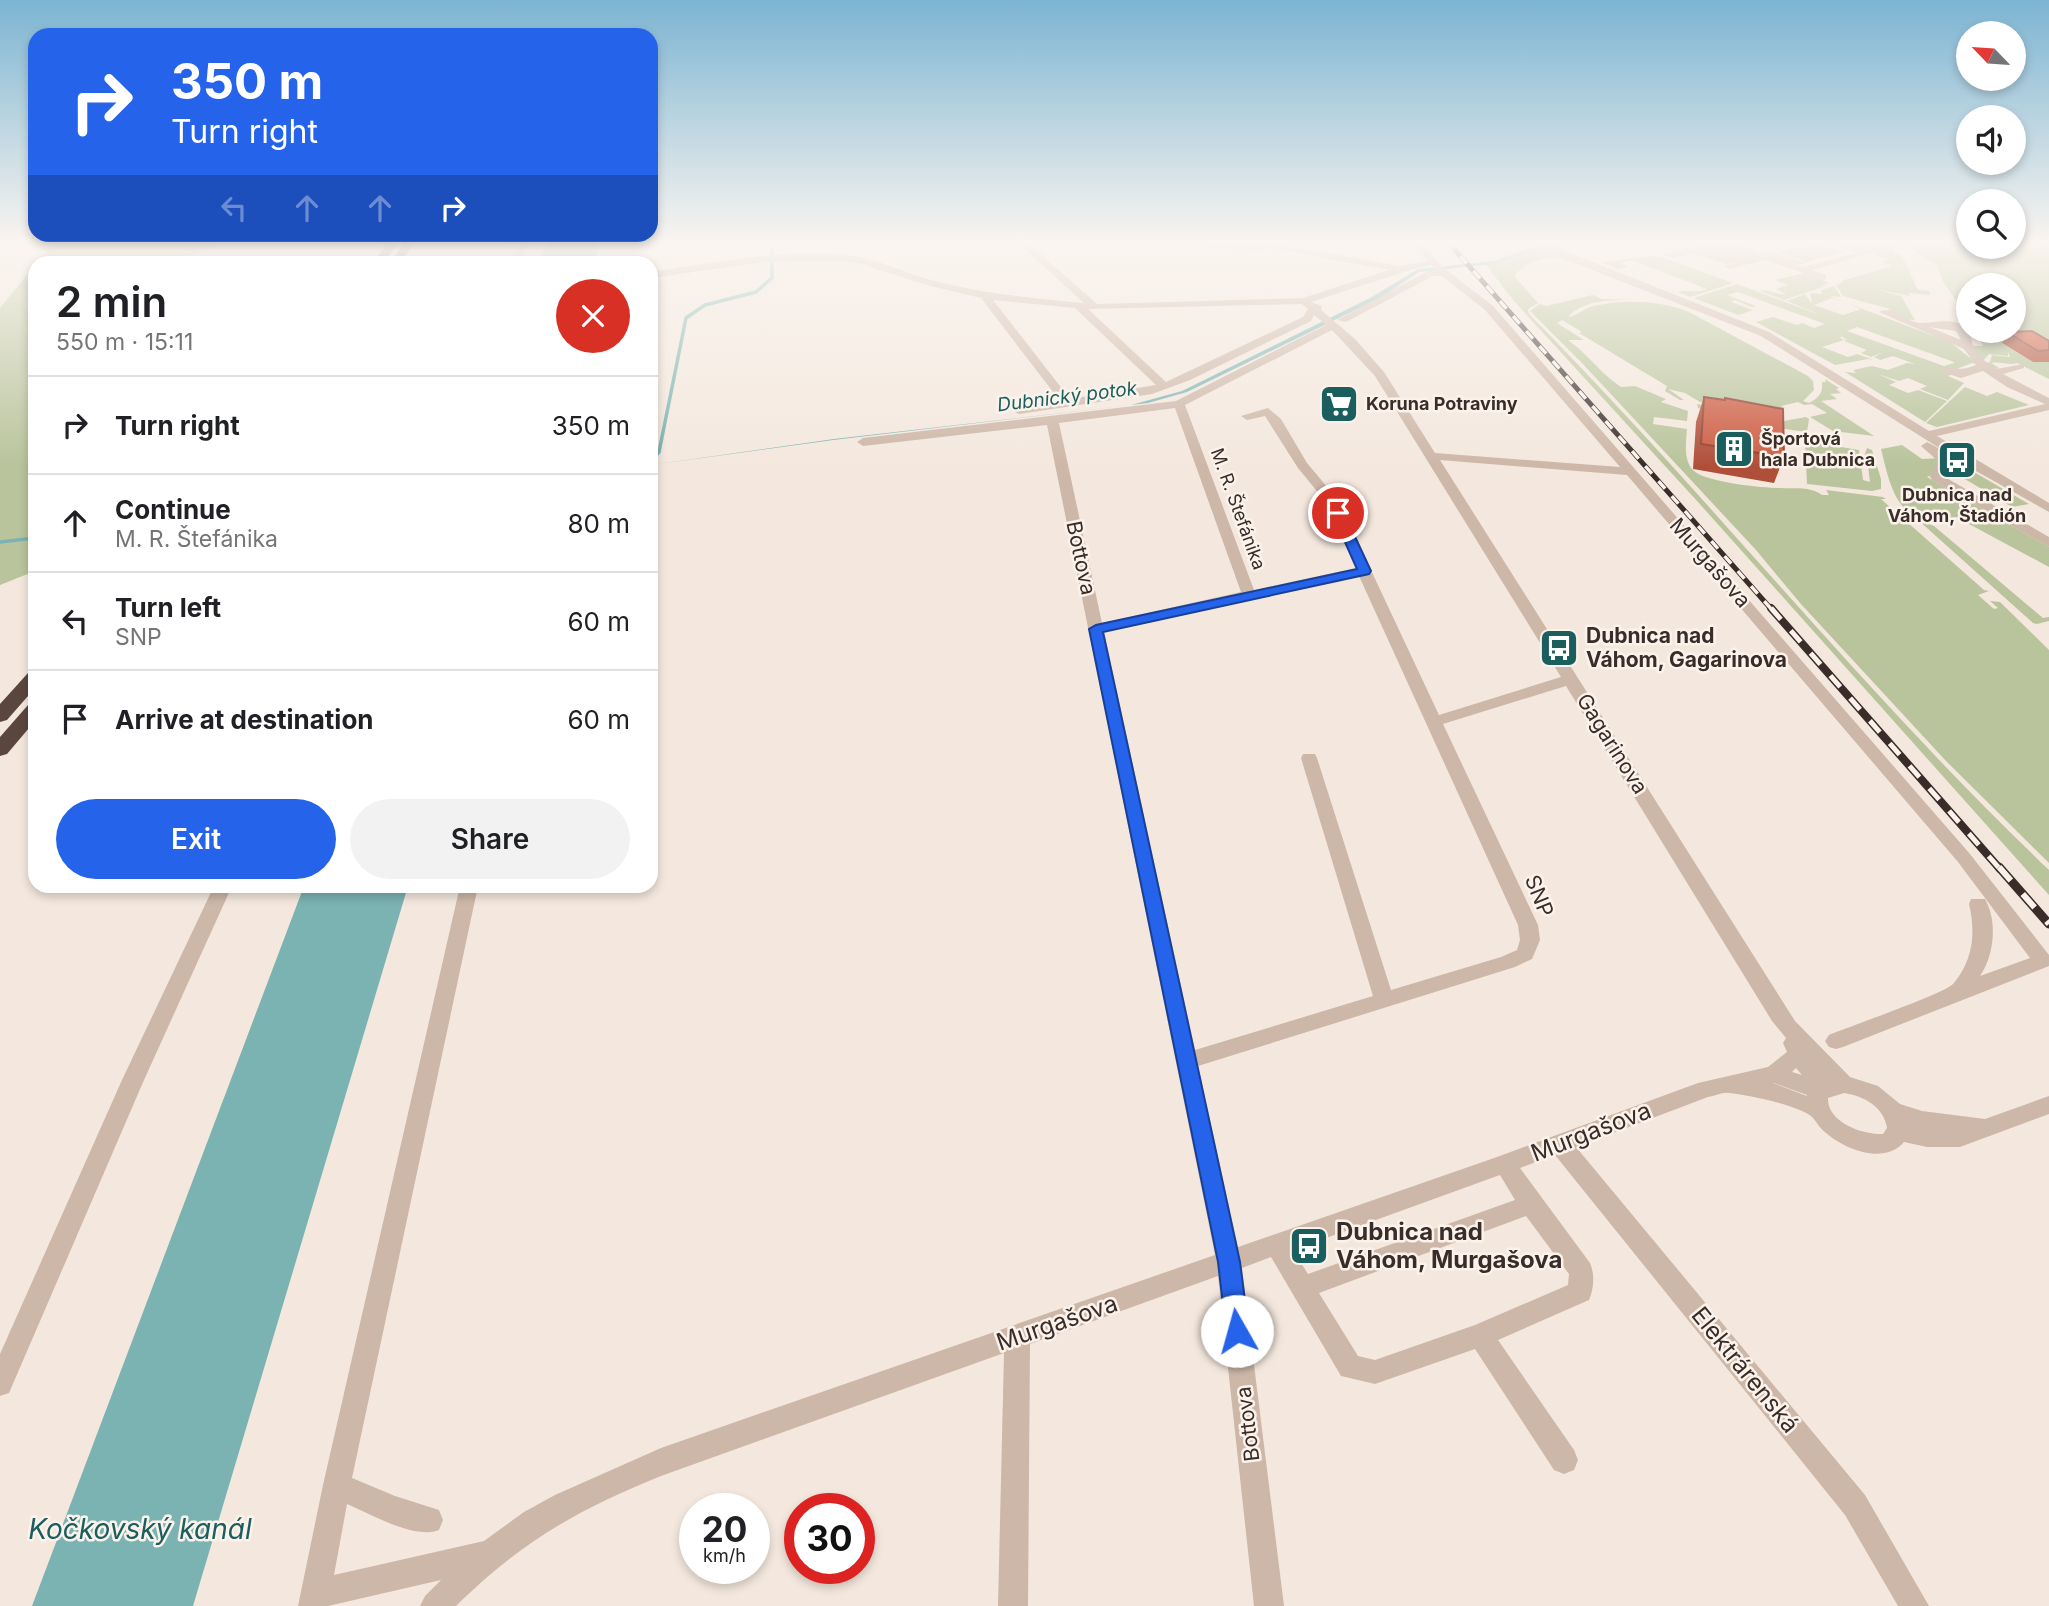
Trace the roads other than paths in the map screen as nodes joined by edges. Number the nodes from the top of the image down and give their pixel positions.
1 (1000, 316) edge
2 (1089, 316) edge
3 (1319, 316) edge
4 (1321, 316) edge
5 (1324, 316) edge
6 (1495, 316) edge
7 (1729, 316) edge
8 (1893, 316) edge
9 (1923, 325) dead end
10 (1968, 347) junction
11 (2020, 366) dead end
12 (1844, 370) dead end
13 (1946, 370) dead end
14 (1989, 370) junction
15 (1830, 373) junction
16 (1164, 386) junction
17 (2049, 402) edge
18 (1068, 404) junction
19 (1179, 404) junction
20 (2049, 407) edge
21 (1020, 410) dead end
22 (1247, 416) dead end
23 (1052, 420) junction
24 (1922, 437) junction
25 (863, 442) dead end
26 (1432, 456) junction
27 (1632, 472) junction
28 (2049, 508) edge
29 (2049, 543) edge
30 (1364, 571) junction
31 (1249, 595) junction
32 (1096, 629) junction
33 (1572, 679) junction
34 (28, 685) edge
35 (0, 716) edge
36 (28, 717) edge
37 (1436, 721) junction
38 (0, 750) edge
39 (1309, 758) dead end
40 (220, 893) edge
41 (467, 893) edge
42 (1978, 904) dead end
43 (1958, 992) junction
44 (1384, 1000) junction
45 (1788, 1027) junction
46 (1836, 1041) dead end
47 (1798, 1055) junction
48 (1188, 1061) junction
49 (1774, 1074) junction
50 (1706, 1089) junction
51 (1827, 1093) junction
52 (2049, 1105) edge
53 (1896, 1121) junction
54 (1560, 1144) junction
55 (1505, 1164) junction
56 (1531, 1203) junction
57 (1277, 1245) junction
58 (1229, 1262) junction
59 (1304, 1287) junction
60 (1480, 1335) junction
61 (1017, 1338) junction
62 (0, 1384) edge
63 (1564, 1460) dead end
64 (337, 1485) junction
65 (429, 1520) dead end
66 (493, 1553) junction
67 (314, 1600) edge
68 (435, 1606) edge
69 (1013, 1606) edge
70 (1269, 1606) edge
71 (1914, 1606) edge

1 - 18 street
2 - 16 street
3 - 16 street
4 - 19 street
5 - 26 street, Gagarinova
6 - 27 street, Murgašova
7 - 15 street
8 - 10 street
9 - 10 street
10 - 14 street
11 - 14 street
12 - 15 street
13 - 14 street
14 - 17 street
15 - 24 street
16 - 18 street
18 - 21 street
19 - 23 street
19 - 31 street, M. R. Štefánika
20 - 24 street
22 - 30 street, SNP
23 - 25 street
23 - 32 street, Bottova
24 - 28 street
24 - 29 street
26 - 27 street
26 - 33 street, Gagarinova
27 - 43 street, Murgašova
30 - 31 street, M. R. Štefánika
30 - 37 street, SNP
31 - 32 street
32 - 48 street, Bottova
33 - 37 street
33 - 45 street, Gagarinova
34 - 35 highway
36 - 38 highway
37 - 44 street, SNP
39 - 44 street
40 - 62 street
41 - 64 street
42 - 43 street
43 - 46 street, Murgašova
44 - 48 street, SNP
45 - 47 street, Gagarinova
45 - 51 street, Gagarinova
47 - 49 street, Murgašova
47 - 51 street, Gagarinova
48 - 58 street, Bottova
49 - 50 street, Murgašova
49 - 51 street
50 - 51 street, Murgašova
50 - 54 street, Murgašova
51 - 53 street
51 - 53 street
52 - 53 street
54 - 55 street, Murgašova
54 - 71 street, Elektrárenská
55 - 56 street
55 - 57 street, Murgašova
56 - 59 street
56 - 60 street
57 - 58 street, Murgašova
57 - 59 street
58 - 61 street, Murgašova
58 - 70 street, Bottova
59 - 60 street
60 - 63 street
61 - 66 street, Murgašova
61 - 69 street
64 - 65 street
64 - 67 street
66 - 67 street
66 - 68 street, Murgašova

